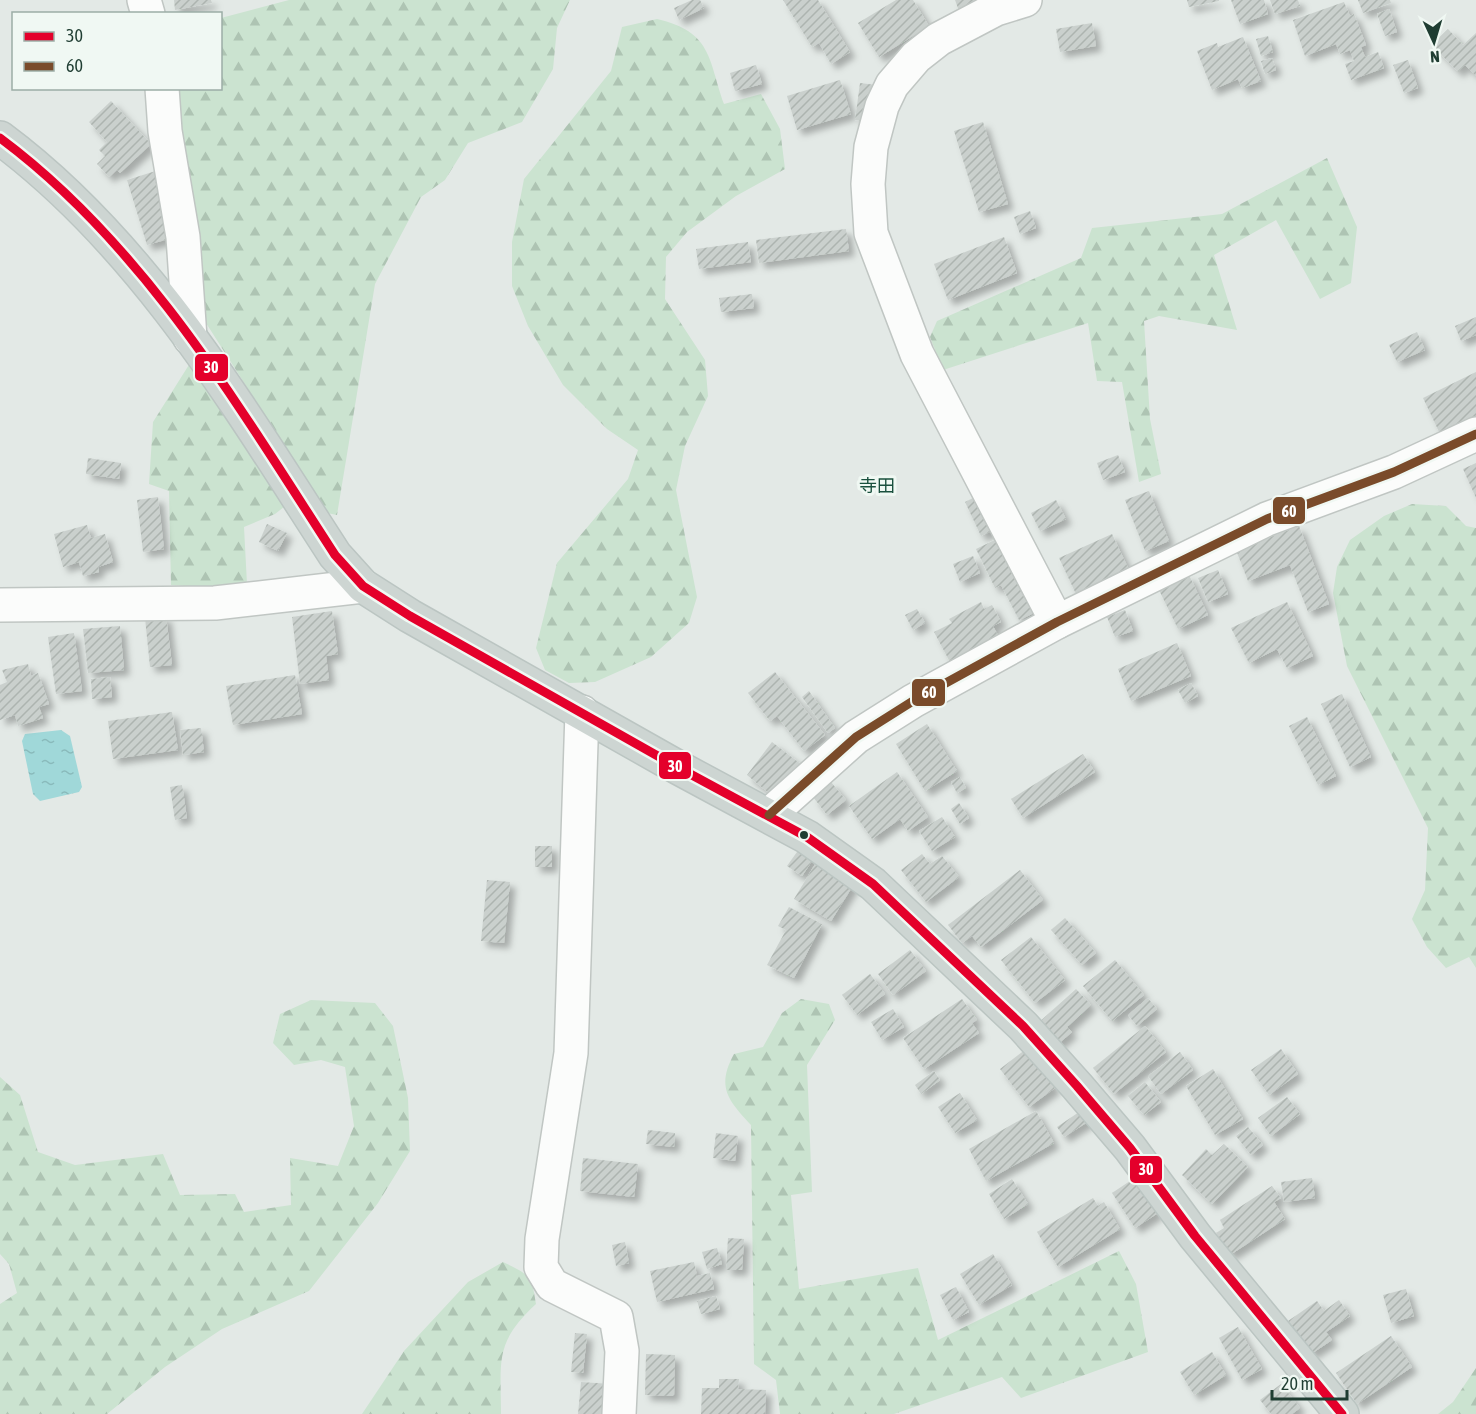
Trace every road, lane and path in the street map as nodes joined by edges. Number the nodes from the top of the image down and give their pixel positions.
1 (1025, 0) edge
2 (162, 90) edge
3 (0, 138) edge
4 (190, 338) junction
5 (1476, 434) edge
6 (363, 586) junction
7 (0, 605) edge
8 (1057, 622) junction
9 (582, 712) junction
10 (769, 815) junction
11 (619, 1414) edge
12 (1342, 1414) edge

1 - 8 street
2 - 4 street
3 - 4 main road
4 - 6 main road
5 - 8 street
6 - 7 street
6 - 9 main road
8 - 10 street
9 - 10 main road
9 - 11 street
10 - 12 main road

